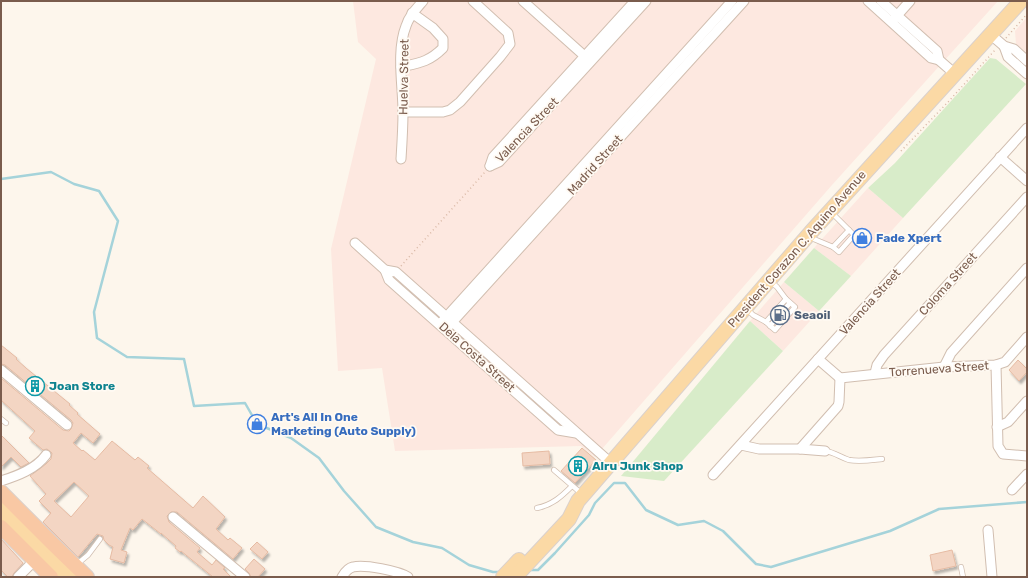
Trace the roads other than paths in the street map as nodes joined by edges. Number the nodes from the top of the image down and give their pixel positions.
1 (423, 1) edge
2 (473, 1) edge
3 (523, 1) edge
4 (635, 1) edge
5 (646, 1) edge
6 (732, 1) edge
7 (744, 1) edge
8 (868, 1) edge
9 (881, 1) edge
10 (910, 1) edge
11 (1021, 1) edge
12 (412, 13) junction
13 (894, 19) junction
14 (998, 42) junction
15 (588, 59) junction
16 (1027, 61) edge
17 (401, 67) junction
18 (955, 74) junction
19 (1027, 74) edge
20 (403, 112) junction
21 (1027, 128) edge
22 (1000, 157) junction
23 (401, 159) dead end
24 (490, 166) road end
25 (1027, 181) edge
26 (1027, 198) edge
27 (830, 210) junction
28 (807, 236) junction
29 (354, 243) dead end
30 (1027, 268) edge
31 (385, 270) junction
32 (770, 280) junction
33 (786, 299) junction
34 (746, 308) junction
35 (449, 319) junction
36 (766, 322) junction
37 (443, 327) junction
38 (1027, 337) edge
39 (818, 359) junction
40 (996, 365) junction
41 (944, 367) junction
42 (1, 370) edge
43 (875, 374) junction
44 (840, 378) junction
45 (1027, 401) edge
46 (1, 420) edge
47 (6, 423) dead end
48 (67, 425) dead end
49 (997, 427) junction
50 (576, 432) junction
51 (741, 445) junction
52 (800, 449) junction
53 (825, 451) joint
54 (46, 455) dead end
55 (1027, 456) edge
56 (882, 459) dead end
57 (611, 463) junction
58 (554, 470) dead end
59 (1027, 474) edge
60 (713, 476) dead end
61 (1, 481) edge
62 (1012, 490) dead end
63 (1, 492) edge
64 (578, 494) junction
65 (1, 503) edge
66 (537, 508) dead end
67 (1, 517) edge
68 (173, 517) dead end
69 (1, 527) edge
70 (988, 530) dead end
71 (100, 539) dead end
72 (34, 561) junction
73 (961, 567) dead end
74 (518, 569) edge
75 (76, 571) edge
76 (18, 577) edge
77 (51, 577) edge
78 (62, 577) edge
79 (87, 577) edge
80 (245, 577) edge
81 (342, 577) edge
82 (408, 577) edge
83 (503, 577) edge
84 (963, 577) edge
85 (992, 577) edge

1 - 12 street, Huelva Street
2 - 20 street
3 - 15 street
4 - 15 street, Valencia Street
5 - 15 street, Valencia Street
6 - 35 street, Madrid Street
7 - 35 street, Madrid Street
8 - 13 street
9 - 13 street
10 - 13 street
11 - 14 main road, President Corazon C. Aquino Avenue
12 - 17 street, Huelva Street
12 - 17 street
13 - 18 street
14 - 16 street
14 - 18 main road, President Corazon C. Aquino Avenue
14 - 19 street
15 - 24 street, Valencia Street
17 - 20 street, Huelva Street
18 - 27 main road, President Corazon C. Aquino Avenue
20 - 23 street, Huelva Street
21 - 22 street, Valencia Street
22 - 25 street
22 - 39 street, Valencia Street
26 - 43 street, Coloma Street
27 - 28 main road, President Corazon C. Aquino Avenue
27 - 28 lane
28 - 32 main road, President Corazon C. Aquino Avenue
29 - 31 street, Dela Costa Street
30 - 41 street
31 - 35 street, Dela Costa Street
31 - 37 street, Dela Costa Street
32 - 33 lane
32 - 34 main road, President Corazon C. Aquino Avenue
33 - 36 lane
33 - 36 lane
34 - 36 lane
34 - 57 main road, President Corazon C. Aquino Avenue
35 - 37 street, Madrid Street
35 - 50 street, Dela Costa Street
37 - 50 street, Dela Costa Street
38 - 40 street
39 - 44 street
39 - 51 street, Valencia Street
40 - 41 street, Torrenueva Street
40 - 49 street, Torrenueva Street
41 - 43 street, Torrenueva Street
42 - 48 street
43 - 44 street, Torrenueva Street
44 - 52 street
45 - 49 street
46 - 47 lane
49 - 55 street, Torrenueva Street
50 - 57 street, Dela Costa Street
51 - 52 street
51 - 60 street, Valencia Street
52 - 53 street
53 - 56 lane
54 - 61 street
57 - 64 main road, President Corazon C. Aquino Avenue
58 - 64 lane
59 - 62 street
63 - 75 highway
64 - 66 lane
64 - 74 main road, President Corazon C. Aquino Avenue
65 - 75 main road
67 - 78 main road
68 - 80 street
69 - 72 highway
70 - 85 street
71 - 75 lane
72 - 76 street
72 - 77 highway
73 - 84 lane
74 - 83 main road, President Corazon C. Aquino Avenue
75 - 79 highway
81 - 82 street

